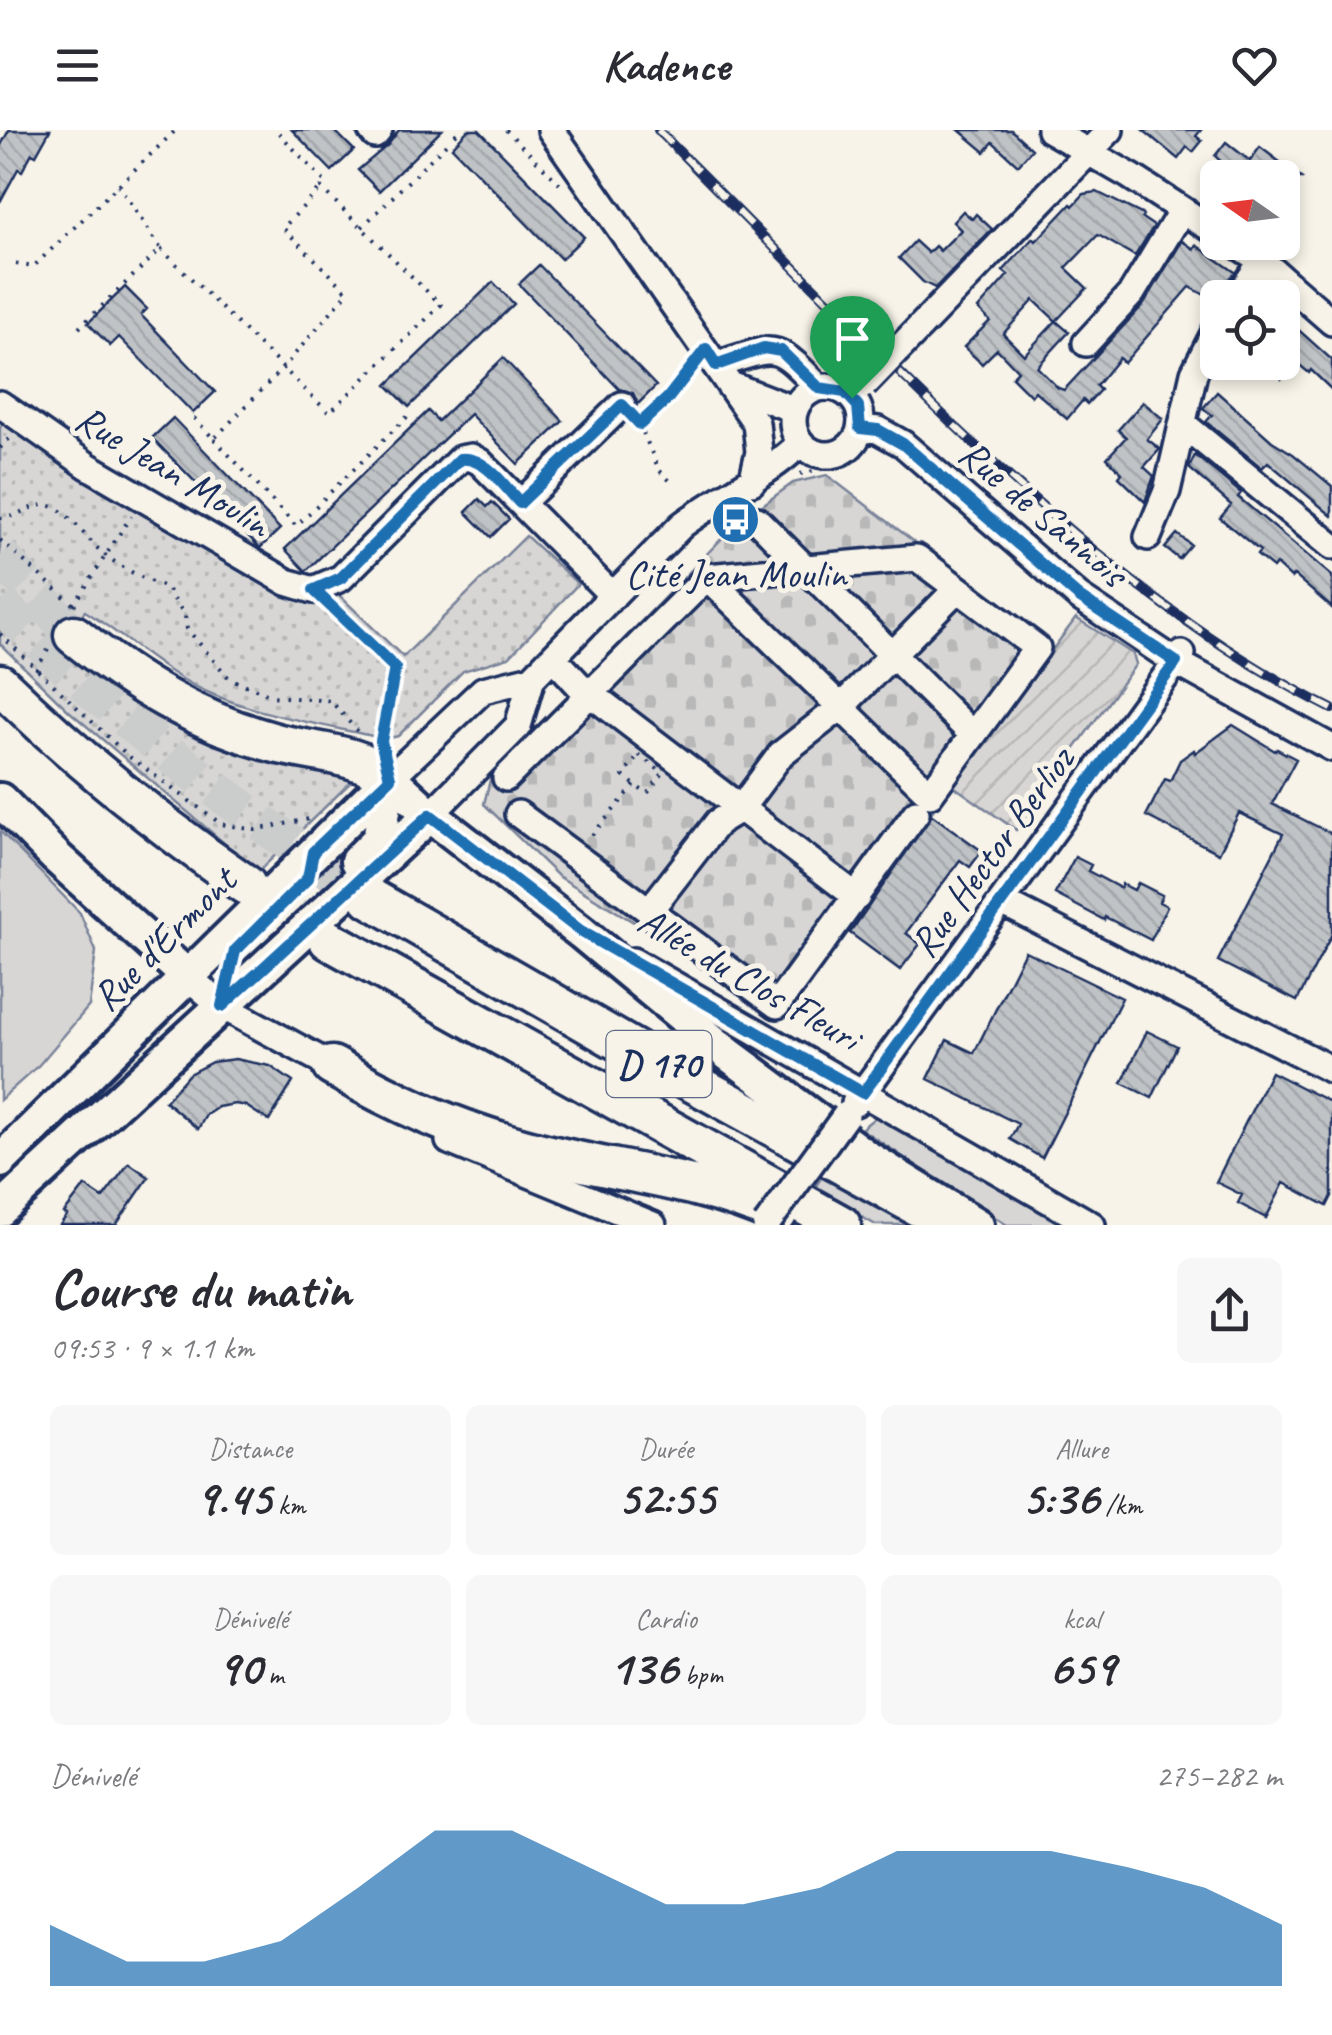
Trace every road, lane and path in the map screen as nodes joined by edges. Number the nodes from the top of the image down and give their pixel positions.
1 (176, 130) edge
2 (276, 130) edge
3 (370, 130) edge
4 (379, 130) edge
5 (506, 130) edge
6 (551, 130) edge
7 (1050, 130) edge
8 (1110, 130) edge
9 (448, 142) dead end
10 (1088, 154) junction
11 (118, 184) junction
12 (321, 188) junction
13 (598, 197) junction
14 (1182, 210) junction
15 (1200, 221) edge
16 (362, 228) junction
17 (161, 250) junction
18 (1262, 261) joint
19 (16, 264) dead end
20 (1249, 280) edge
21 (1332, 322) edge
22 (80, 328) dead end
23 (1086, 343) dead end
24 (711, 357) junction
25 (1200, 361) edge
26 (282, 368) junction
27 (733, 386) junction
28 (819, 388) junction
29 (858, 392) junction
30 (0, 404) edge
31 (795, 410) junction
32 (410, 413) dead end
33 (631, 415) junction
34 (194, 418) dead end
35 (756, 423) junction
36 (1182, 424) junction
37 (869, 429) junction
38 (214, 438) junction
39 (800, 442) junction
40 (777, 466) junction
41 (672, 482) dead end
42 (752, 482) junction
43 (143, 498) junction
44 (520, 503) junction
45 (0, 518) edge
46 (757, 520) dead end
47 (1148, 537) dead end
48 (0, 540) edge
49 (1332, 546) edge
50 (106, 556) junction
51 (806, 568) junction
52 (707, 577) junction
53 (957, 589) junction
54 (314, 590) junction
55 (613, 596) junction
56 (73, 624) junction
57 (0, 634) edge
58 (892, 654) junction
59 (553, 657) junction
60 (1179, 658) junction
61 (36, 670) junction
62 (532, 678) junction
63 (0, 684) edge
64 (590, 694) junction
65 (840, 707) junction
66 (347, 734) dead end
67 (973, 735) junction
68 (1332, 748) edge
69 (390, 778) junction
70 (506, 778) dead end
71 (635, 785) junction
72 (0, 800) edge
73 (740, 808) junction
74 (916, 813) dead end
75 (518, 814) dead end
76 (430, 815) junction
77 (592, 835) dead end
78 (311, 836) junction
79 (246, 885) tunnel mouth
80 (857, 897) junction
81 (370, 898) tunnel mouth
82 (1002, 902) junction
83 (649, 911) junction
84 (330, 923) junction
85 (582, 932) junction
86 (187, 976) junction
87 (222, 1006) junction
88 (332, 1066) junction
89 (1332, 1070) edge
90 (863, 1093) junction
91 (0, 1162) edge
92 (0, 1210) edge
93 (653, 1225) edge
94 (766, 1225) edge
95 (801, 1225) edge
96 (841, 1225) edge
97 (952, 1225) edge
98 (976, 1225) edge
99 (1092, 1225) edge

1 - 11 path
2 - 12 path
3 - 4 street
5 - 13 path
6 - 13 street
7 - 10 street
8 - 10 street
9 - 16 path
10 - 14 street
10 - 29 street, bridge
11 - 17 path
11 - 19 path
12 - 16 path
12 - 26 path
13 - 24 street
14 - 15 street
14 - 23 street
16 - 26 path
17 - 22 path
17 - 26 path
18 - 20 street
18 - 21 street
24 - 27 street
24 - 28 street
24 - 33 path
25 - 36 street
26 - 38 path
27 - 31 street
27 - 35 street
28 - 29 street
28 - 31 street
29 - 37 street
30 - 43 street, Rue Jean Moulin
31 - 39 street
32 - 38 path
33 - 41 path
33 - 44 street
34 - 38 path
35 - 39 street
35 - 42 street
36 - 47 street
36 - 49 street
37 - 39 street
37 - 40 path
37 - 60 street, Rue de Sannois
39 - 40 street
40 - 42 street
42 - 55 street
43 - 50 path
43 - 54 street, Rue Jean Moulin
44 - 54 street
44 - 55 street
45 - 50 path
46 - 51 street
48 - 56 path
50 - 56 path
50 - 66 path
51 - 52 street
51 - 53 street
51 - 58 street
52 - 64 street
52 - 65 street
53 - 58 street
53 - 67 street
54 - 69 path
55 - 59 street
56 - 61 path
56 - 69 highway
57 - 61 path
58 - 65 street
58 - 67 street
59 - 62 street
59 - 64 street
60 - 68 street, Rue de Sannois
60 - 82 street, Rue Hector Berlioz
61 - 78 path
62 - 69 street
62 - 76 street
63 - 79 highway
64 - 70 street
64 - 73 street
65 - 67 street
65 - 73 street
69 - 76 main road, Allée du Clos Fleuri
69 - 78 main road, Rue d'Ermont
69 - 84 main road
71 - 71 path
71 - 77 path
72 - 86 main road
73 - 80 street
73 - 83 street
74 - 80 street
75 - 83 street
76 - 84 main road
76 - 85 main road, Allée du Clos Fleuri
78 - 86 main road, Rue d'Ermont
78 - 87 main road
80 - 83 street
81 - 97 highway, D 170
82 - 89 street
82 - 90 street, Rue Hector Berlioz
84 - 87 main road
84 - 96 highway, D 170
85 - 90 street, Allée du Clos Fleuri
85 - 98 main road
86 - 87 street
86 - 91 main road, Rue d'Ermont
87 - 88 street
87 - 92 main road
88 - 93 street
88 - 95 highway
90 - 94 street, bridge
90 - 99 street, Allée du Clos Fleuri

